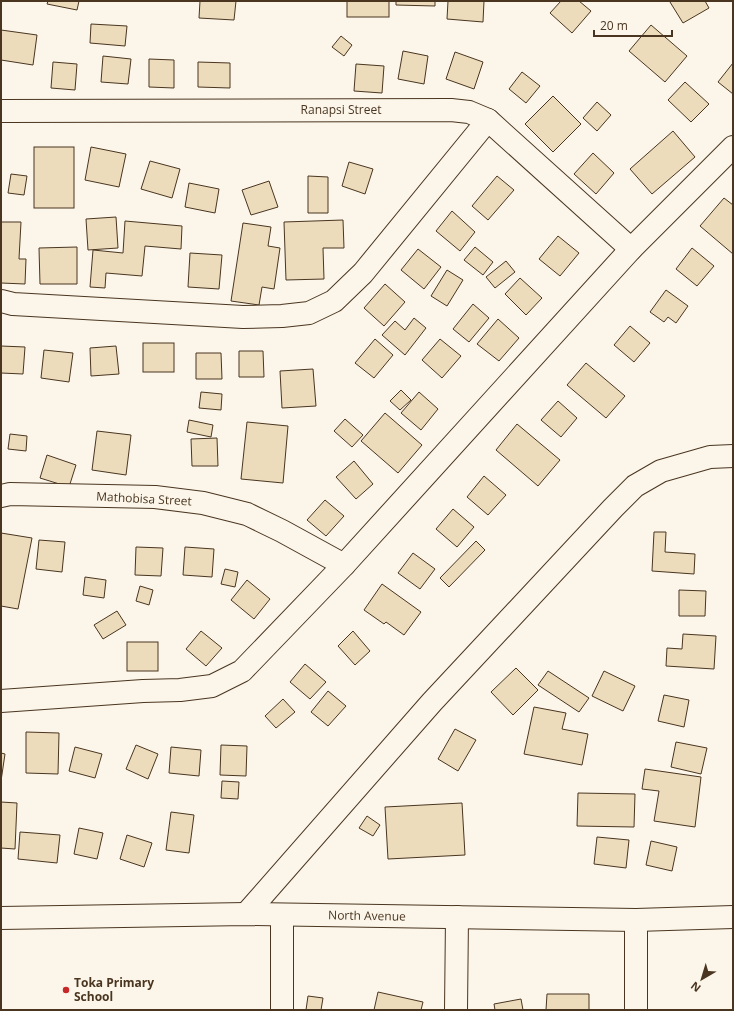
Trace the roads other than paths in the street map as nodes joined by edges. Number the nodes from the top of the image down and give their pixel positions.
1 (1, 111) edge
2 (488, 120) junction
3 (733, 147) edge
4 (631, 249) junction
5 (1, 301) edge
6 (733, 456) edge
7 (1, 496) edge
8 (344, 565) junction
9 (1, 701) edge
10 (246, 914) junction
11 (282, 914) junction
12 (457, 917) junction
13 (733, 917) edge
14 (1, 918) edge
15 (636, 920) junction
16 (282, 1010) edge
17 (456, 1010) edge
18 (636, 1010) edge

1 - 2 street, Ranapsi Street
2 - 4 street, Ranapsi Street
2 - 5 street
3 - 4 street
4 - 8 street
6 - 10 street
7 - 8 street, Mathobisa Street
8 - 9 street
10 - 11 street, North Avenue
10 - 14 street, North Avenue
11 - 12 street, North Avenue
11 - 16 street
12 - 15 street, North Avenue
12 - 17 street
13 - 15 street, North Avenue
15 - 18 street

